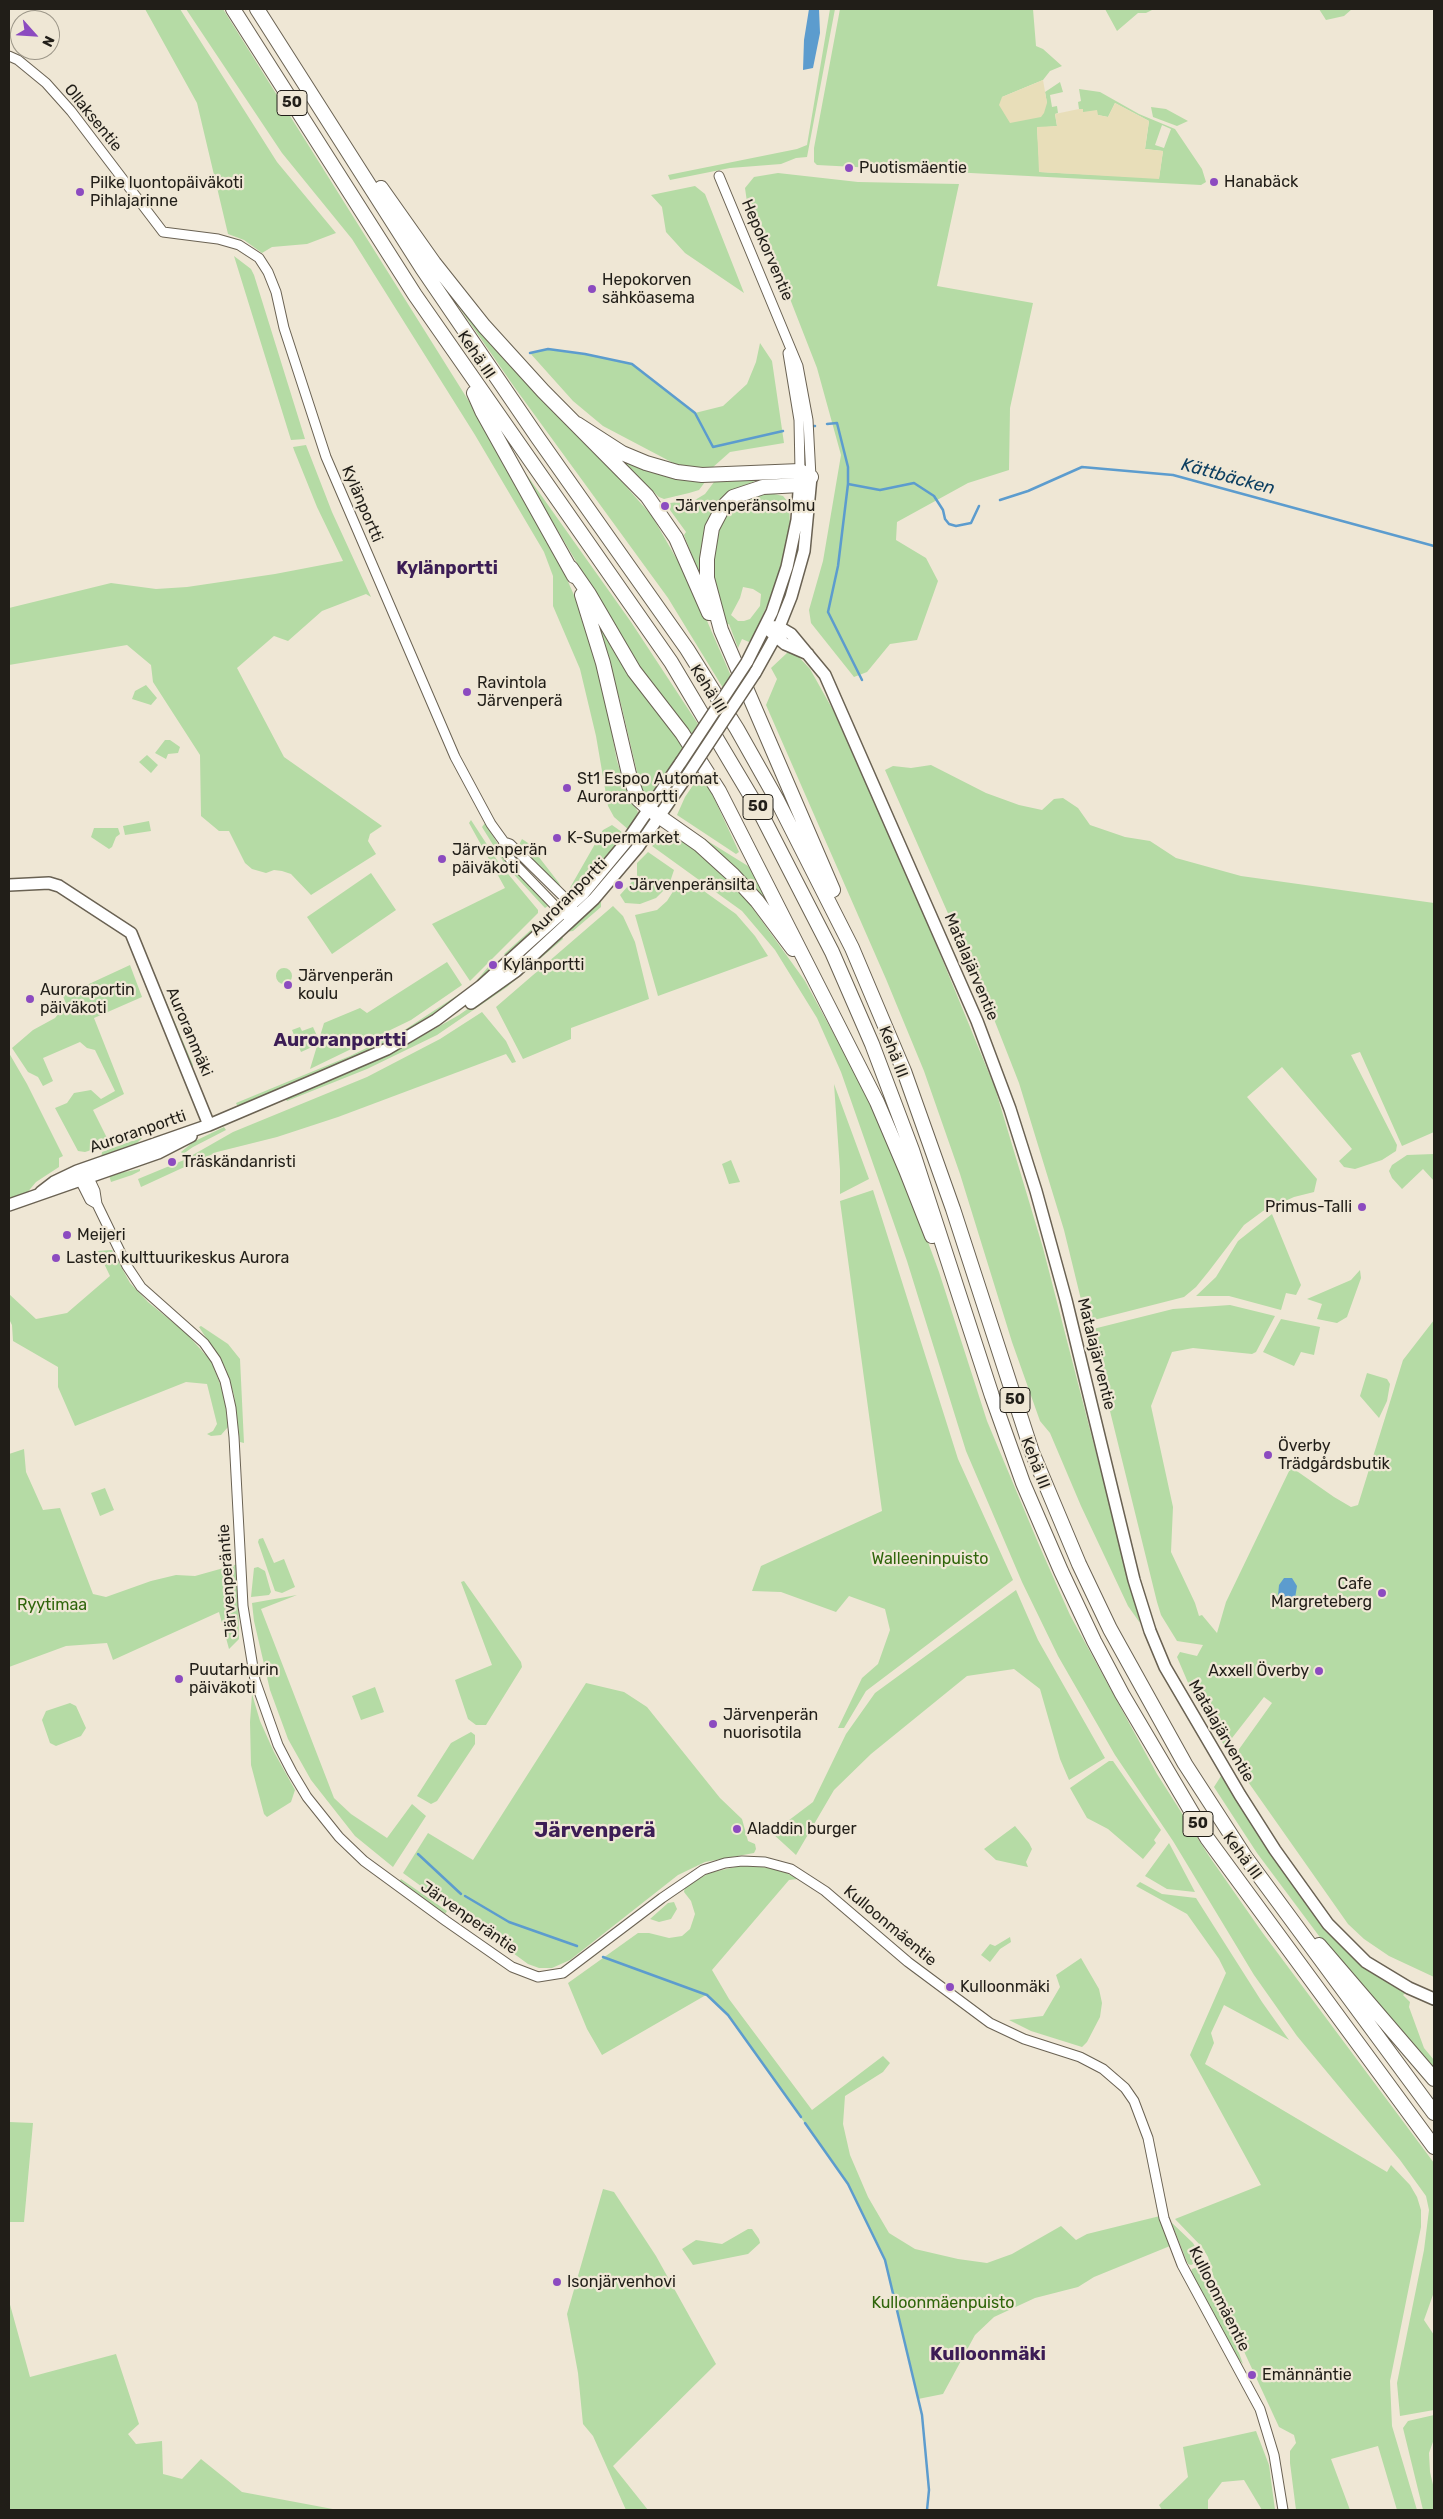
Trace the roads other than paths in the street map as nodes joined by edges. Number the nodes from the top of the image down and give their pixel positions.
1 (233, 9) edge
2 (257, 9) edge
3 (9, 56) edge
4 (330, 124) junction
5 (719, 176) dead end
6 (163, 232) joint
7 (785, 338) junction
8 (464, 368) junction
9 (577, 424) junction
10 (804, 478) junction
11 (571, 568) junction
12 (766, 626) junction
13 (721, 630) junction
14 (777, 632) junction
15 (655, 814) junction
16 (504, 842) junction
17 (9, 885) edge
18 (572, 905) junction
19 (563, 914) junction
20 (575, 918) junction
21 (852, 948) junction
22 (810, 969) junction
23 (436, 1020) junction
24 (210, 1125) junction
25 (82, 1177) junction
26 (9, 1206) edge
27 (959, 1295) junction
28 (1284, 1912) junction
29 (554, 1975) joint
30 (1434, 1999) edge
31 (1434, 2079) edge
32 (1434, 2113) edge
33 (1434, 2147) edge
34 (1282, 2510) edge

1 - 8 highway, Kehä III / 50
2 - 4 highway, Kehä III / 50
3 - 6 street, Ollaksentie
4 - 9 highway
4 - 21 highway, Kehä III / 50
5 - 7 street, Hepokorventie
6 - 16 street, Kylänportti
7 - 10 street, Hepokorventie
7 - 10 street, Hepokorventie
8 - 11 highway
8 - 27 highway, Kehä III / 50
9 - 10 highway
9 - 13 highway
10 - 12 main road, Hepokorventie
10 - 13 highway
10 - 14 main road, Hepokorventie
11 - 15 highway
11 - 22 highway
12 - 14 main road, Matalajärventie
12 - 15 main road, Auroranportti, bridge
13 - 21 highway
14 - 15 main road, Auroranportti, bridge
14 - 30 main road, Matalajärventie
15 - 18 main road, Auroranportti
15 - 20 main road, Auroranportti
15 - 22 highway
16 - 18 street, Kylänportti
16 - 19 street, Kylänportti
17 - 24 main road, Auroranmäki
18 - 19 main road, Auroranportti
18 - 20 street
19 - 20 street, Kylänportti
19 - 23 main road, Auroranportti
20 - 23 main road, Auroranportti
21 - 28 highway, Kehä III / 50
22 - 27 highway
23 - 24 main road, Auroranportti
24 - 25 main road, Auroranportti
25 - 26 main road, Auroranportti
25 - 29 street, Järvenperäntie
27 - 33 highway, Kehä III / 50
28 - 31 highway
28 - 32 highway, Kehä III / 50
29 - 34 street, Kulloonmäentie

